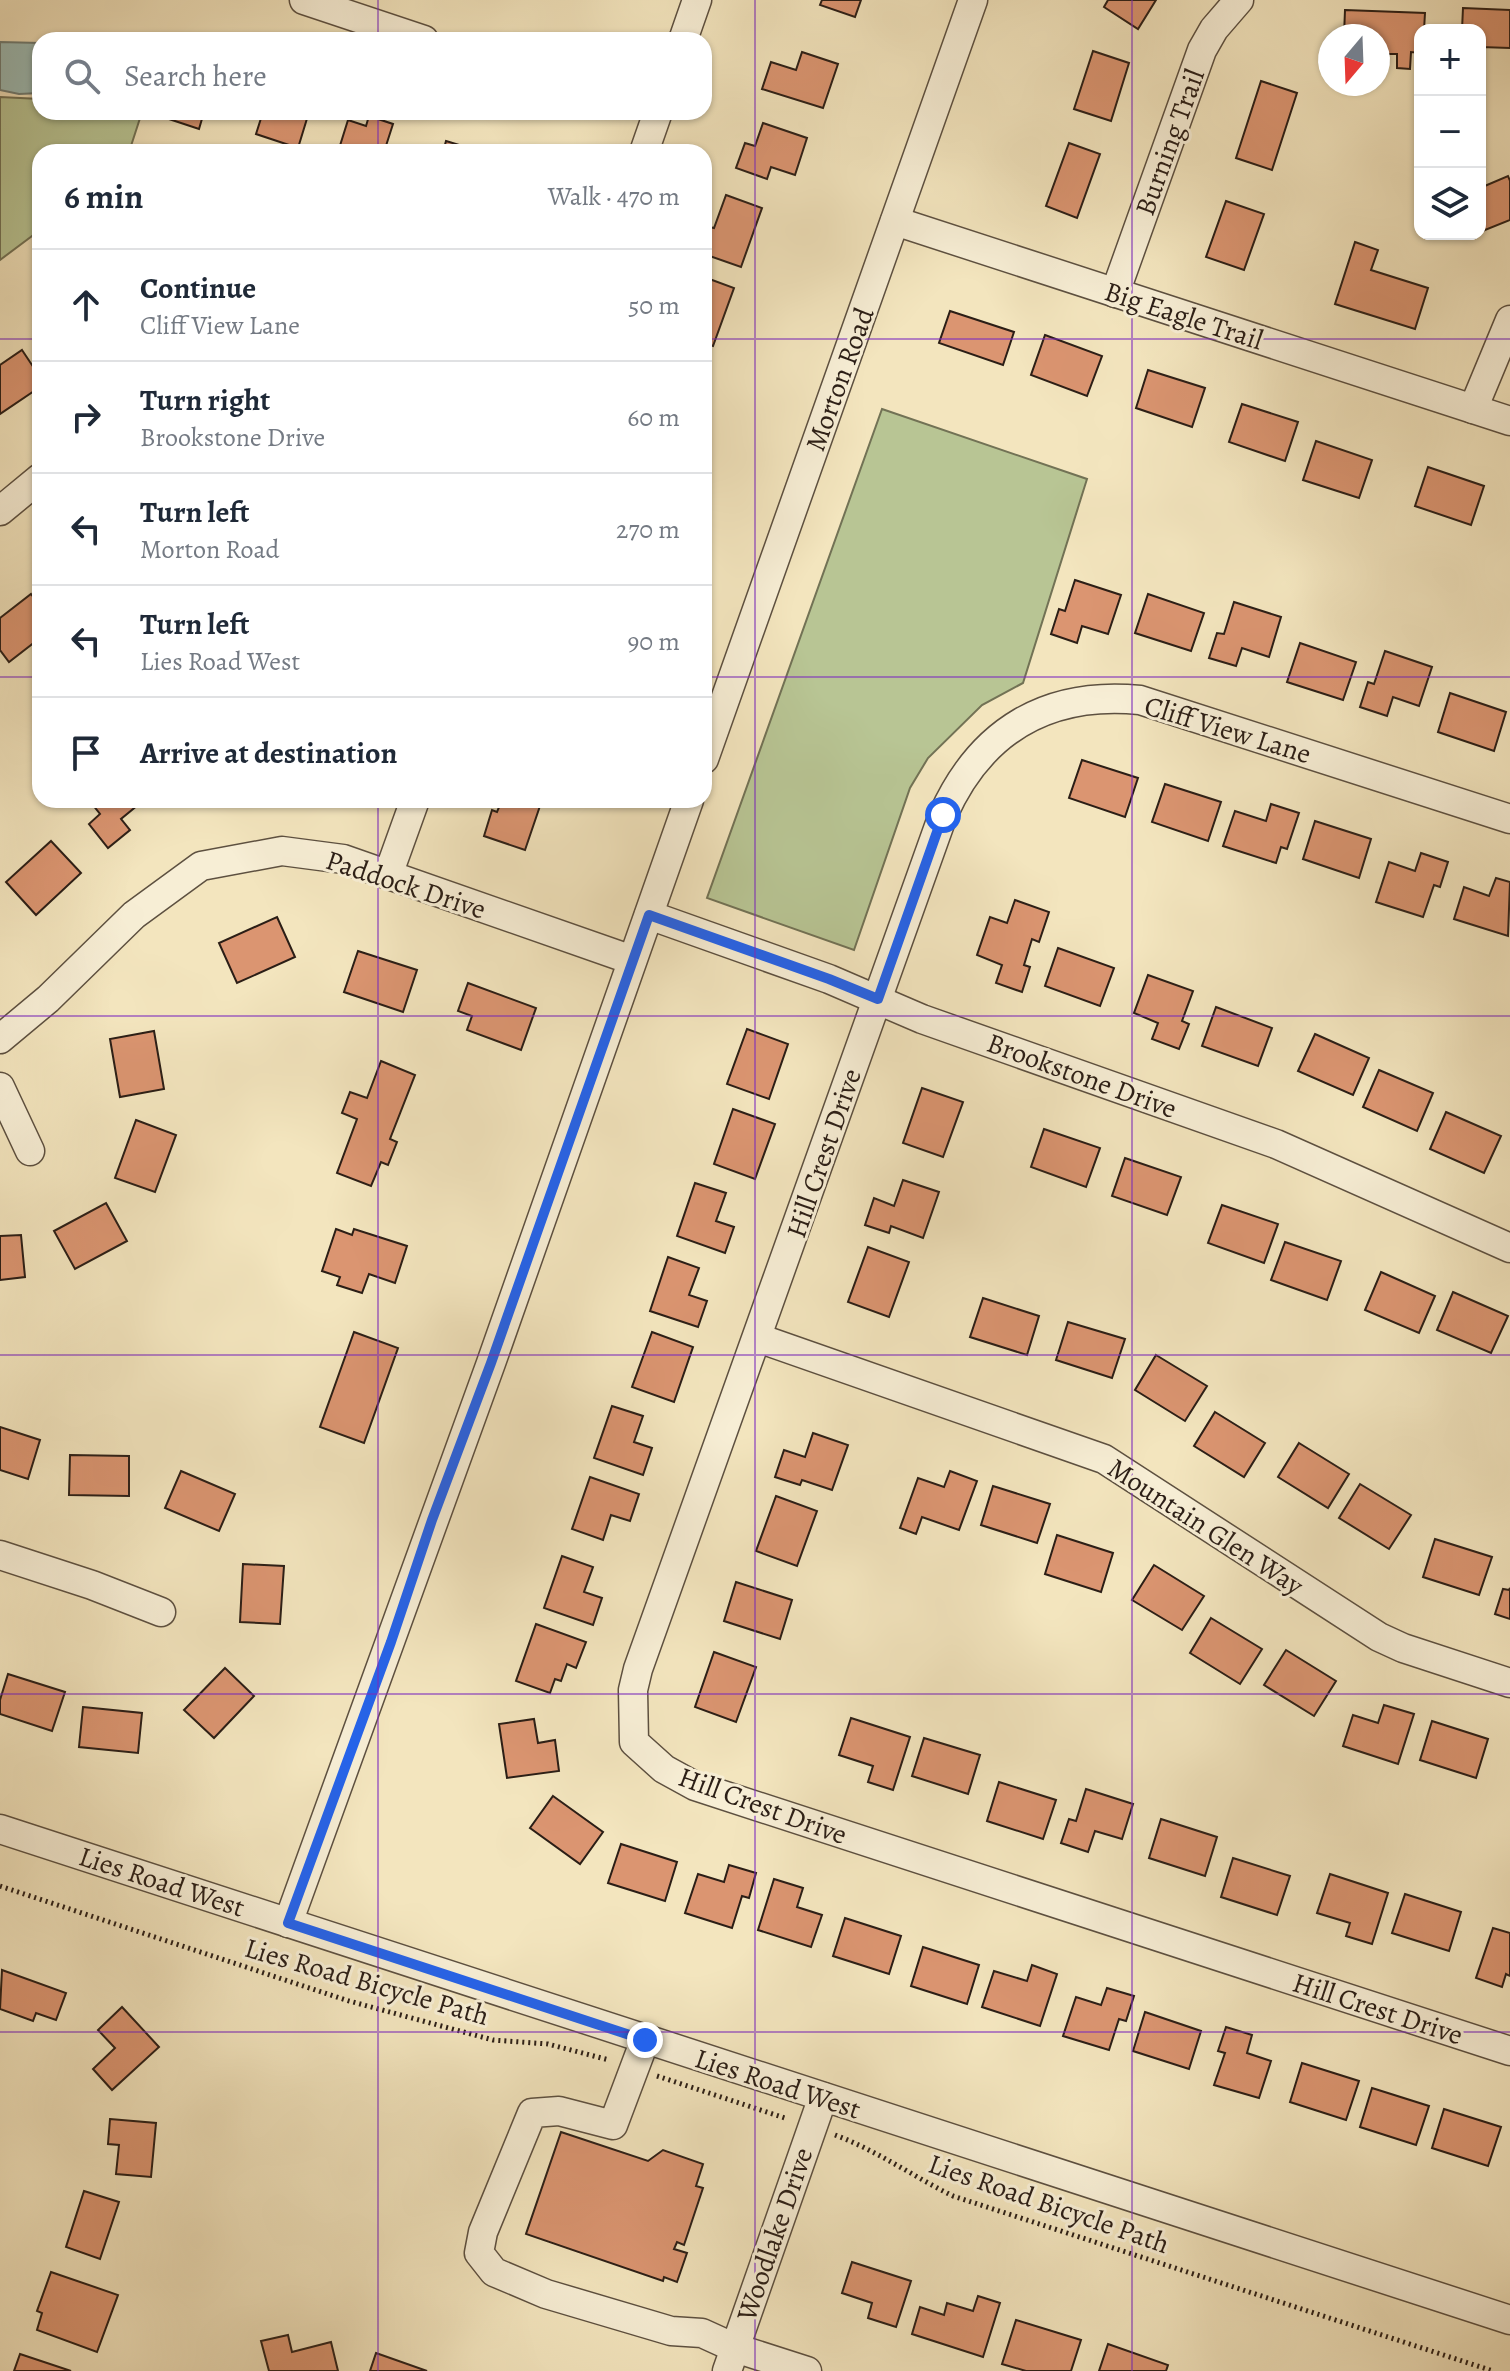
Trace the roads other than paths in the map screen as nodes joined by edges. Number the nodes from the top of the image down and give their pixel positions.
1 (304, 0) edge
2 (697, 0) edge
3 (973, 0) edge
4 (1239, 0) edge
5 (400, 32) edge
6 (686, 32) edge
7 (651, 120) edge
8 (646, 144) edge
9 (895, 221) junction
10 (1115, 293) junction
11 (1510, 320) edge
12 (1473, 409) junction
13 (1510, 421) edge
14 (32, 485) edge
15 (0, 511) edge
16 (712, 736) edge
17 (412, 808) edge
18 (686, 808) edge
19 (1510, 819) edge
20 (388, 875) junction
21 (649, 915) junction
22 (632, 960) junction
23 (878, 999) junction
24 (0, 1039) edge
25 (0, 1087) edge
26 (30, 1151) dead end
27 (1510, 1248) edge
28 (758, 1338) junction
29 (0, 1555) edge
30 (161, 1612) dead end
31 (1510, 1683) edge
32 (0, 1829) edge
33 (288, 1923) junction
34 (645, 2040) junction
35 (1510, 2051) edge
36 (823, 2097) junction
37 (1510, 2320) edge
38 (731, 2359) edge
39 (807, 2371) edge

1 - 5 street
2 - 6 street
3 - 9 street, Morton Road
4 - 10 street, Burning Trail
7 - 8 street
9 - 10 street, Big Eagle Trail
9 - 16 street, Morton Road
10 - 12 street, Big Eagle Trail
11 - 12 street
12 - 13 street, Big Eagle Trail
14 - 15 street
17 - 20 street
18 - 21 street
19 - 23 street, Cliff View Lane
20 - 22 street, Paddock Drive
20 - 24 street, Paddock Drive
21 - 22 street
21 - 23 street, Brookstone Drive
22 - 33 street
23 - 27 street, Brookstone Drive
23 - 28 street, Hill Crest Drive
25 - 26 street
28 - 31 street, Mountain Glen Way
28 - 35 street, Hill Crest Drive
29 - 30 street
32 - 33 street, Lies Road West
33 - 34 street, Lies Road West
34 - 36 street, Lies Road West
34 - 38 street
36 - 37 street, Lies Road West
36 - 38 street, Woodlake Drive
38 - 39 street

